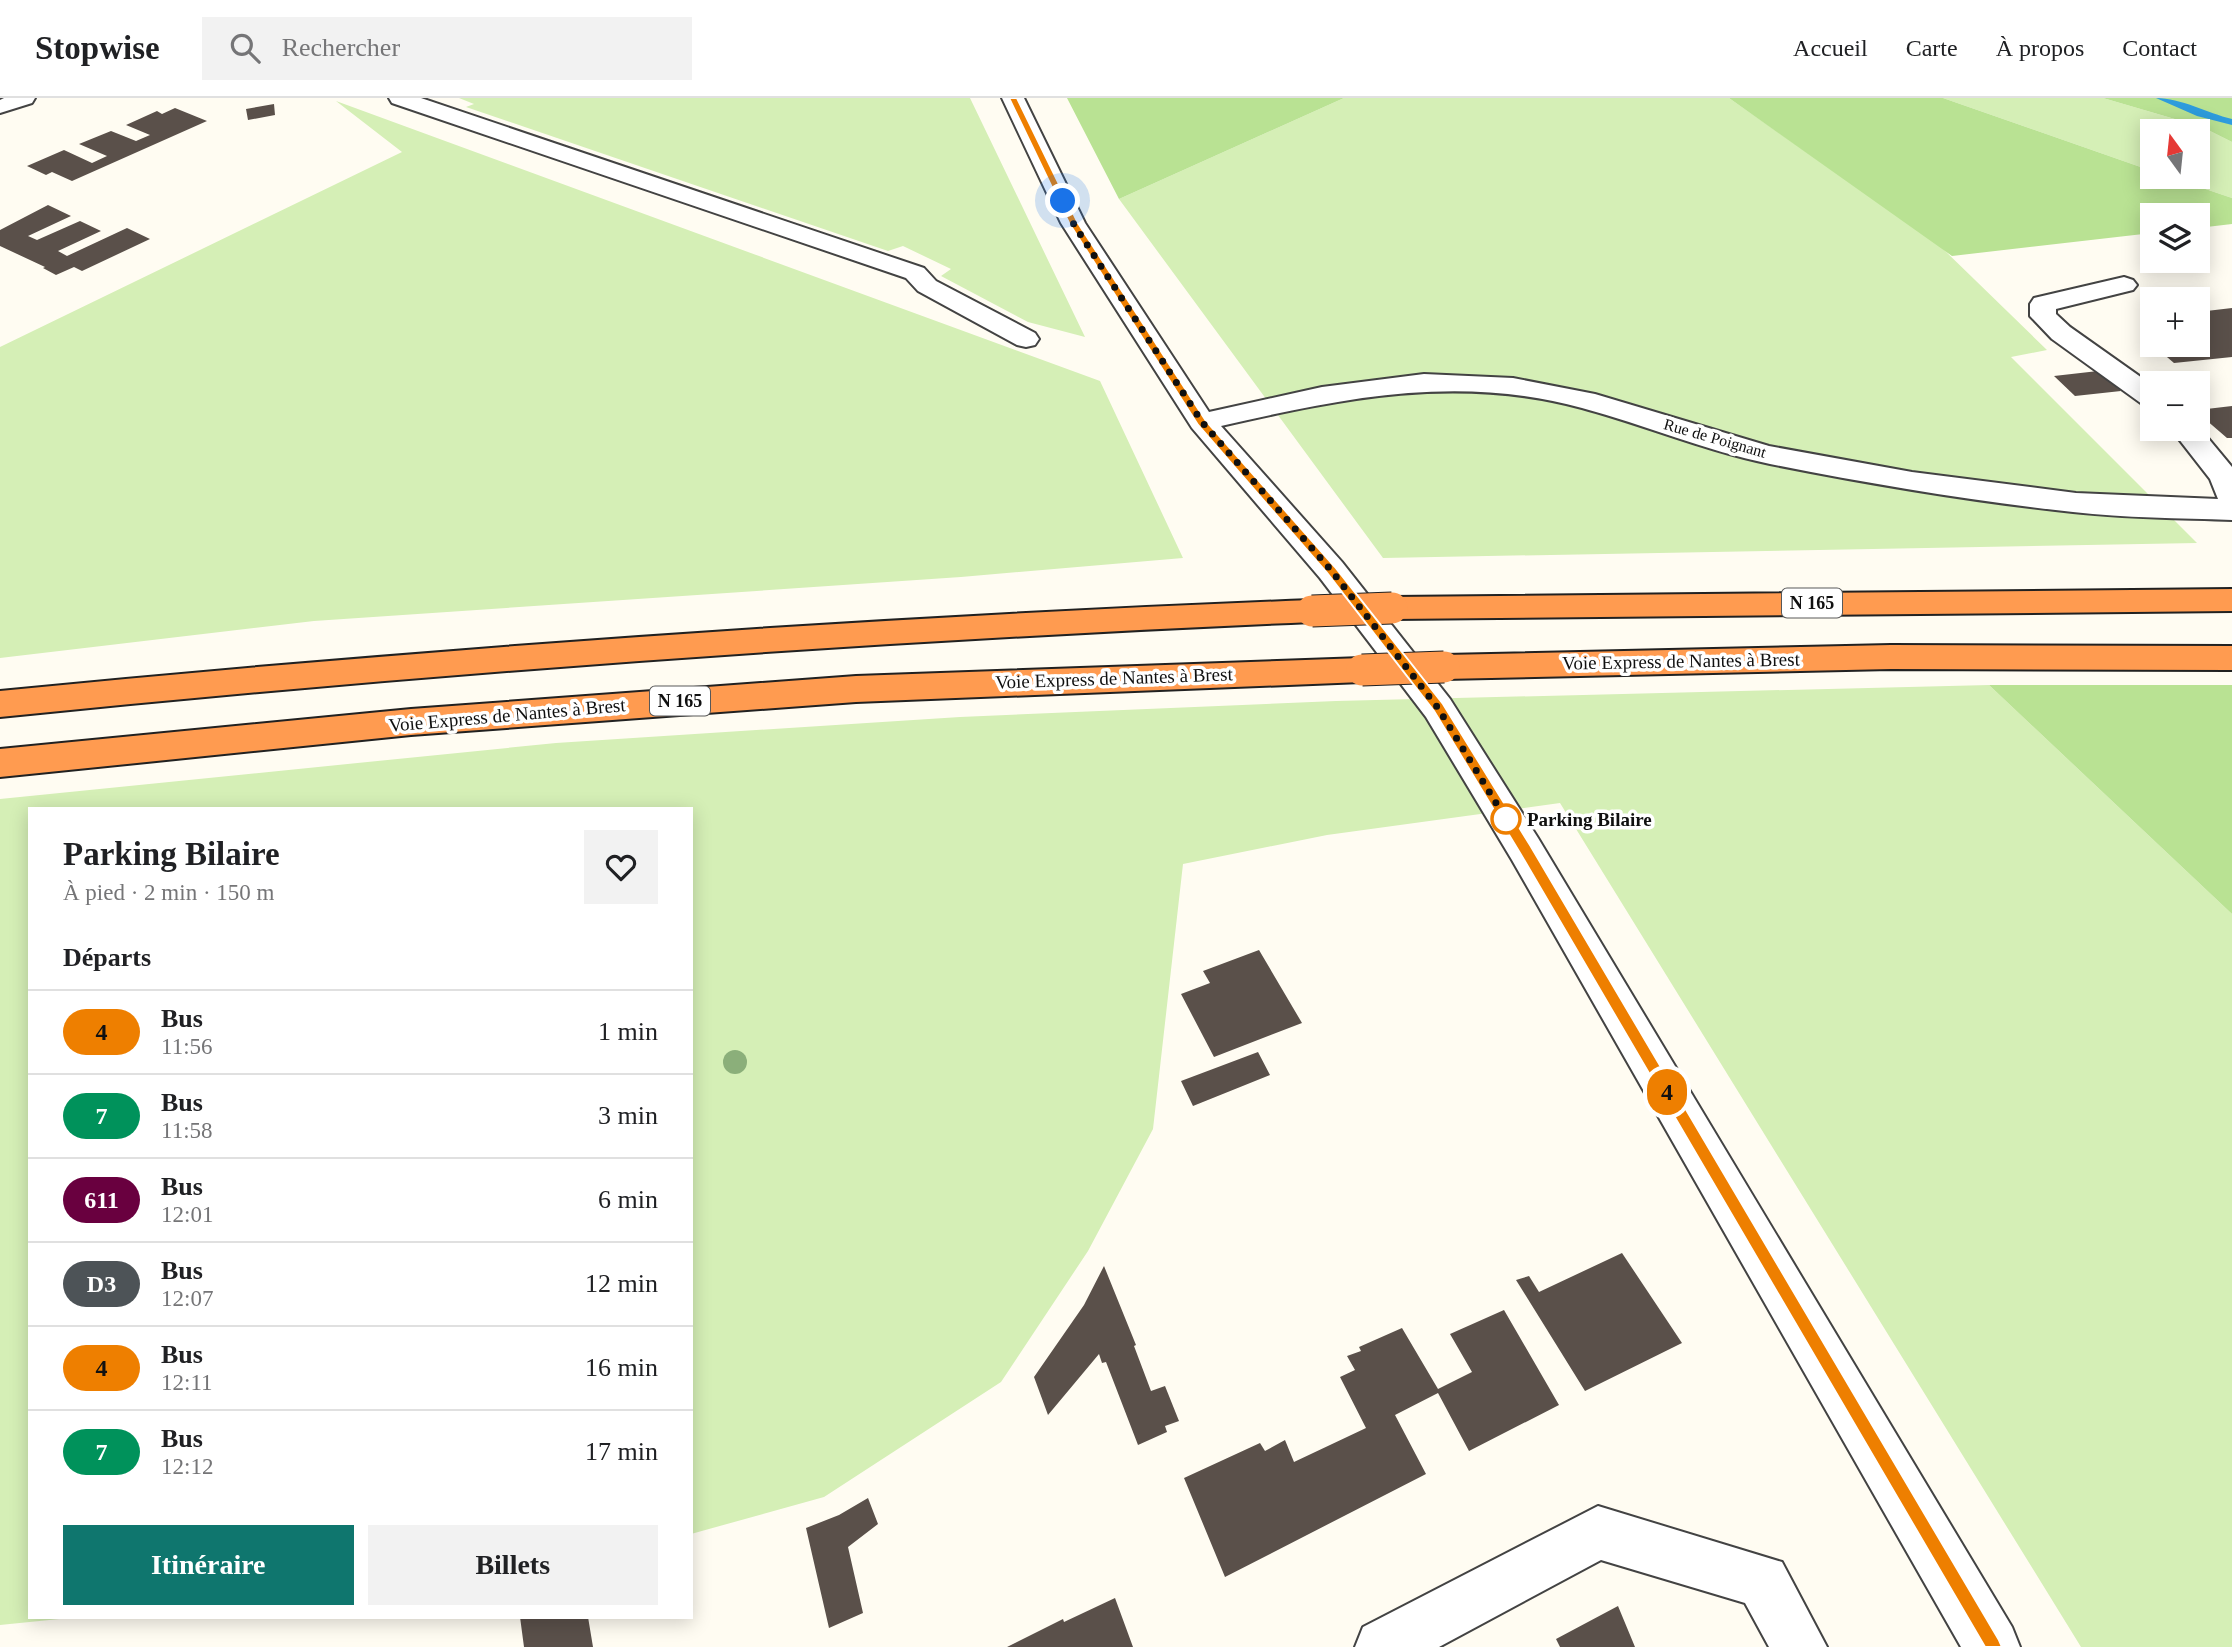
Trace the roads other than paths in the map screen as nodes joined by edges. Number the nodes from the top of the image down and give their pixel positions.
1 (24, 98) edge
2 (400, 98) edge
3 (1013, 98) edge
4 (0, 107) edge
5 (2124, 285) dead end
6 (1026, 339) dead end
7 (2140, 389) edge
8 (1202, 422) junction
9 (2195, 441) edge
10 (2232, 498) edge
11 (2232, 510) edge
12 (2232, 600) edge
13 (2232, 658) edge
14 (0, 704) edge
15 (0, 763) edge
16 (1383, 1647) edge
17 (1799, 1647) edge
18 (1992, 1647) edge

1 - 4 street
2 - 6 street
3 - 8 street
5 - 7 street
8 - 11 street, Rue de Poignant
8 - 18 street
9 - 10 street
12 - 14 highway, N 165, bridge
13 - 15 highway, Voie Express de Nantes à Brest / N 165, bridge
16 - 17 street

